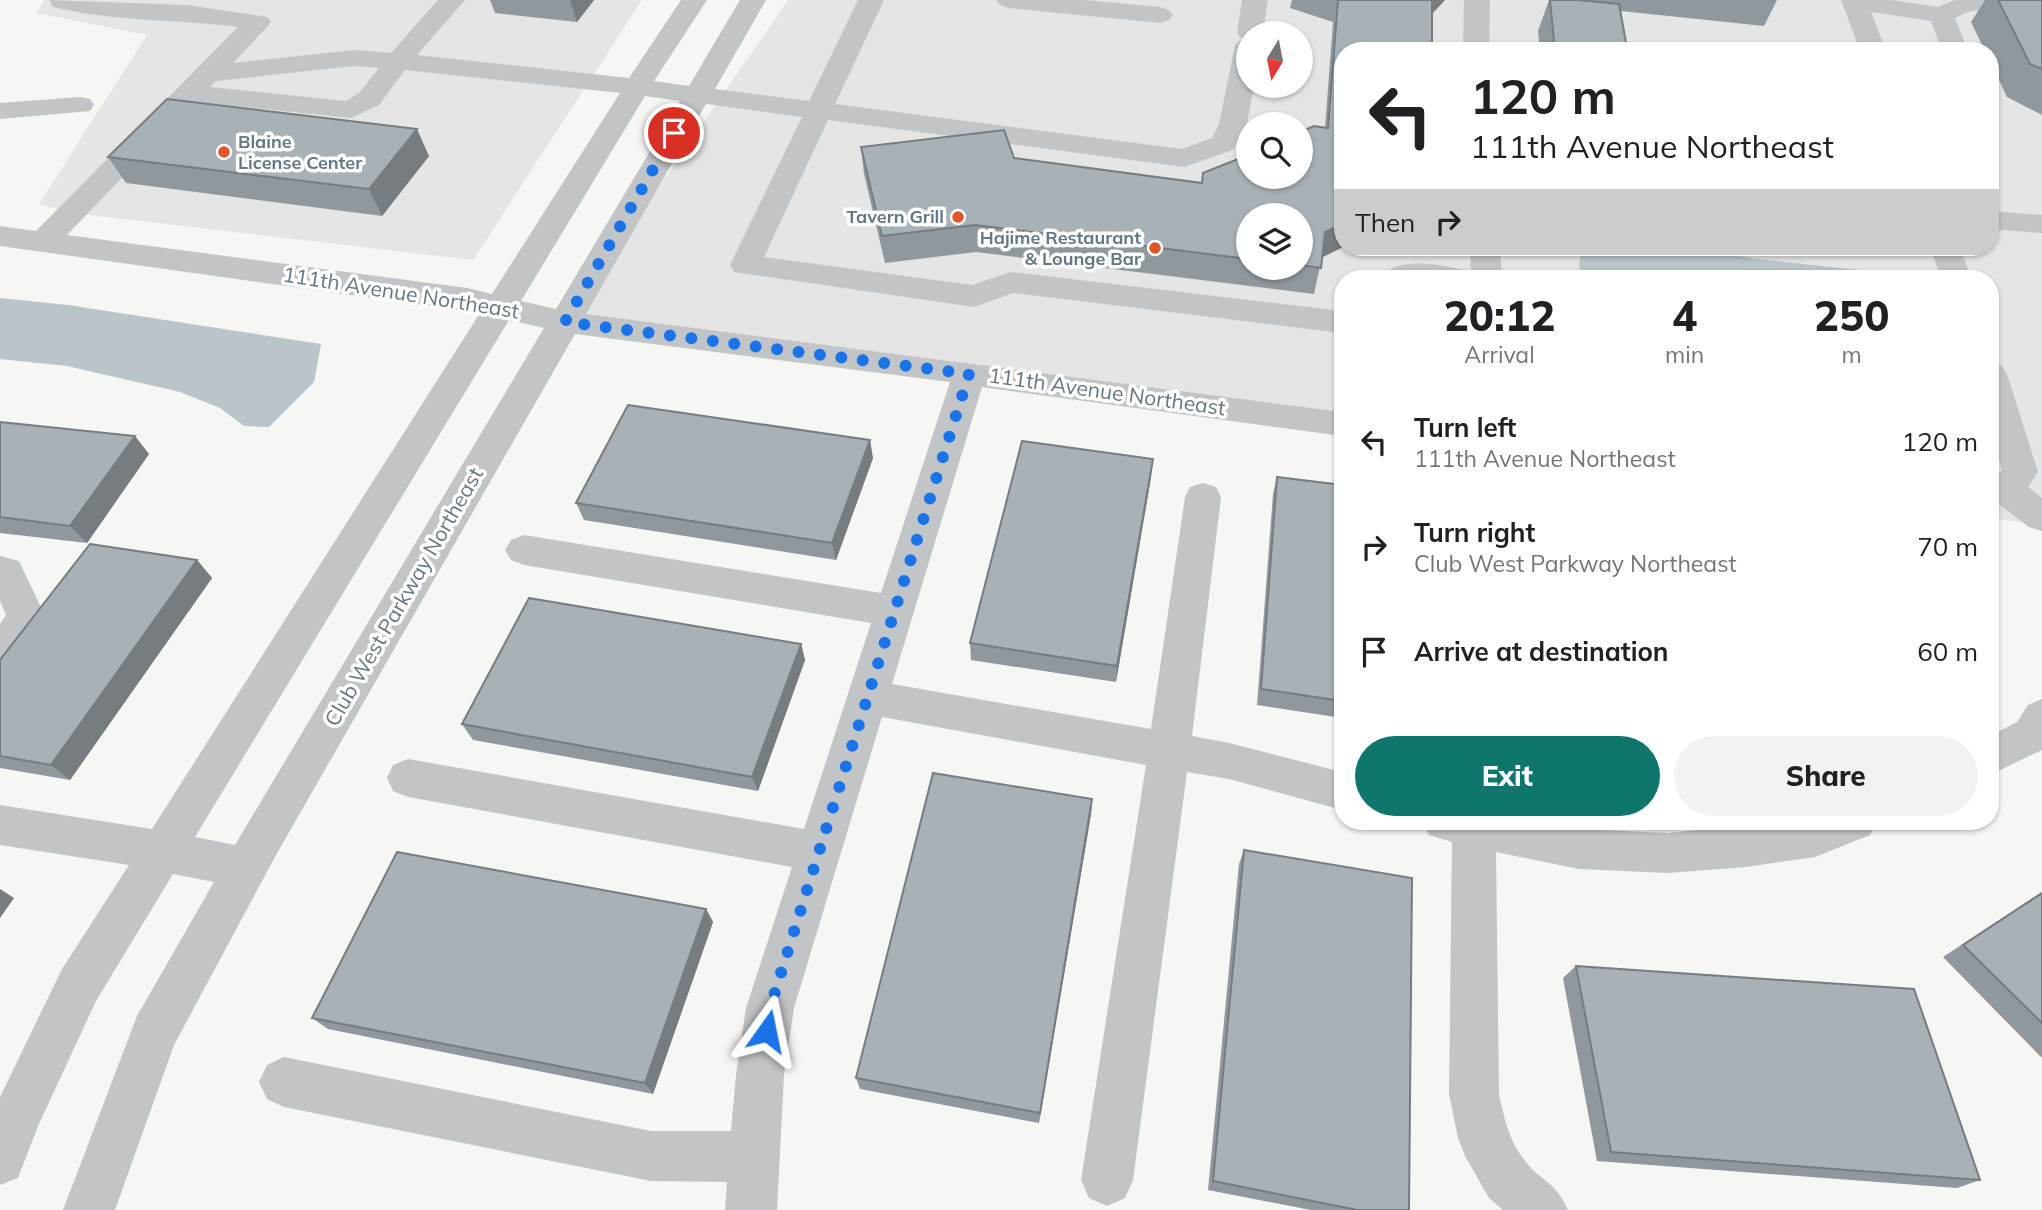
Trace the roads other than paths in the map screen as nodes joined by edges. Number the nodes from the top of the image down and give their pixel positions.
1 (62, 0) edge
2 (452, 0) edge
3 (694, 0) edge
4 (752, 0) edge
5 (871, 0) edge
6 (1009, 0) edge
7 (1255, 0) edge
8 (1478, 0) edge
9 (1993, 0) edge
10 (1855, 1) edge
11 (1050, 2) edge
12 (1160, 15) dead end
13 (1941, 15) junction
14 (1252, 21) edge
15 (1476, 42) edge
16 (1870, 42) edge
17 (1952, 42) edge
18 (398, 61) junction
19 (198, 84) junction
20 (637, 87) junction
21 (696, 94) junction
22 (1238, 98) edge
23 (80, 105) dead end
24 (820, 110) junction
25 (0, 111) edge
26 (1999, 221) edge
27 (2042, 224) edge
28 (0, 236) edge
29 (43, 242) junction
30 (501, 307) junction
31 (1334, 321) edge
32 (565, 322) junction
33 (969, 374) junction
34 (1999, 403) edge
35 (1334, 423) edge
36 (1999, 492) edge
37 (1999, 494) edge
38 (1203, 497) dead end
39 (2042, 517) edge
40 (524, 550) dead end
41 (0, 571) edge
42 (894, 611) junction
43 (0, 653) edge
44 (867, 698) junction
45 (2037, 726) edge
46 (1170, 751) junction
47 (1999, 751) edge
48 (408, 778) dead end
49 (1334, 789) edge
50 (0, 825) edge
51 (1464, 830) edge
52 (1492, 830) edge
53 (1806, 830) edge
54 (163, 850) junction
55 (819, 852) junction
56 (247, 868) junction
57 (284, 1082) dead end
58 (755, 1157) junction
59 (0, 1160) edge
60 (1107, 1180) dead end
61 (89, 1210) edge
62 (751, 1210) edge
63 (1542, 1210) edge

1 - 19 street
2 - 18 street
3 - 20 street
4 - 21 street, Club West Parkway Northeast
5 - 24 street
6 - 11 street
7 - 14 street
8 - 15 street
9 - 13 street
10 - 13 street
10 - 16 street
11 - 12 street
13 - 17 street
18 - 19 street
18 - 19 street
18 - 20 street
19 - 29 street
20 - 21 street
20 - 30 street
21 - 24 street
21 - 32 street, Club West Parkway Northeast
22 - 24 street
23 - 25 street
24 - 31 street
26 - 27 street
28 - 29 street, 111th Avenue Northeast
29 - 30 street, 111th Avenue Northeast
30 - 32 street, 111th Avenue Northeast
30 - 54 street
32 - 33 street, 111th Avenue Northeast
32 - 56 street, Club West Parkway Northeast
33 - 35 street, 111th Avenue Northeast
33 - 42 street
34 - 36 street
37 - 39 street
38 - 46 street
40 - 42 street
41 - 43 street
42 - 44 street
44 - 46 street
44 - 55 street
45 - 47 street
46 - 49 street
46 - 60 street
48 - 55 street
50 - 54 street
51 - 63 street
52 - 53 street
54 - 56 street
54 - 59 street
55 - 58 street
56 - 61 street, Club West Parkway Northeast
57 - 58 street
58 - 62 street

